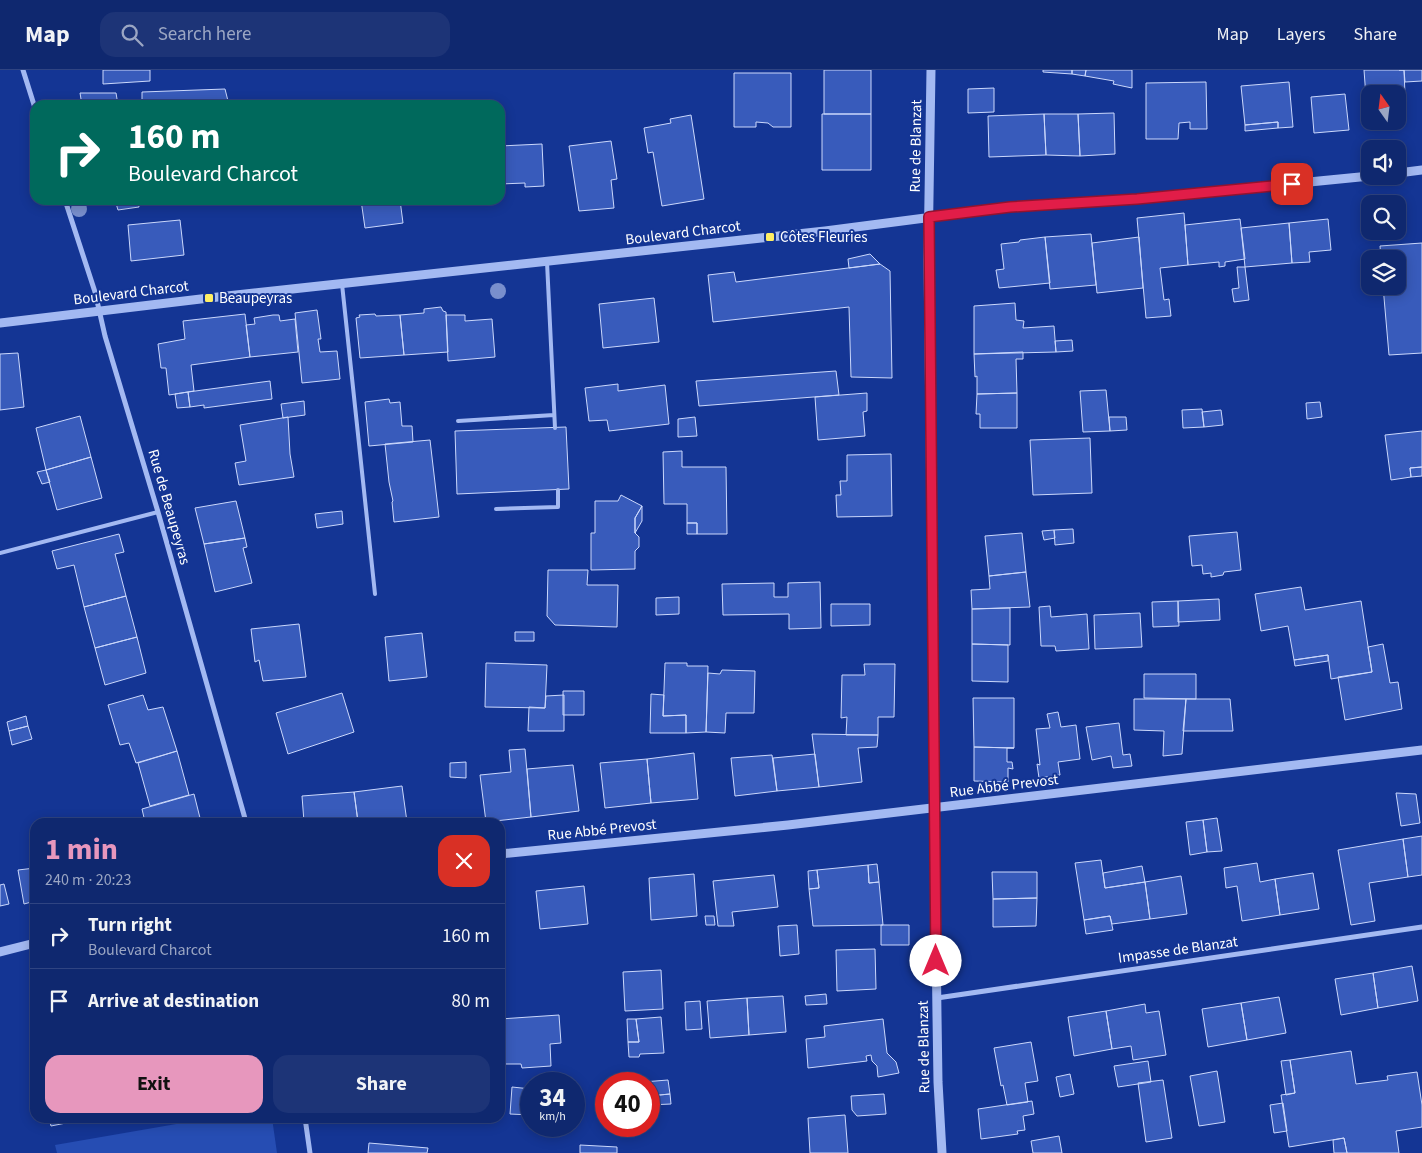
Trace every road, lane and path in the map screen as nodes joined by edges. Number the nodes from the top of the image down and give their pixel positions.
1 (23, 70) edge
2 (931, 70) edge
3 (32, 100) edge
4 (1422, 170) edge
5 (1406, 172) edge
6 (1361, 177) edge
7 (67, 205) edge
8 (929, 217) junction
9 (547, 262) junction
10 (342, 284) junction
11 (100, 311) junction
12 (0, 323) edge
13 (554, 415) junction
14 (458, 421) dead end
15 (555, 428) dead end
16 (558, 490) dead end
17 (496, 509) dead end
18 (158, 512) junction
19 (0, 553) edge
20 (375, 594) dead end
21 (1422, 750) edge
22 (935, 808) junction
23 (245, 818) edge
24 (505, 853) edge
25 (1422, 928) edge
26 (30, 943) edge
27 (0, 952) edge
28 (937, 998) junction
29 (306, 1123) edge
30 (310, 1153) edge
31 (942, 1153) edge

1 - 3 street
2 - 8 street, Rue de Blanzat
4 - 5 street
6 - 8 street, Boulevard Charcot
7 - 11 street, Rue de Beaupeyras
8 - 9 street, Boulevard Charcot
8 - 22 street, Rue de Blanzat
9 - 10 street, Boulevard Charcot
9 - 13 lane
10 - 11 street, Boulevard Charcot
10 - 20 lane
11 - 12 street, Boulevard Charcot
11 - 18 street, Rue de Beaupeyras
13 - 14 lane
13 - 15 lane
16 - 17 lane
18 - 19 lane
18 - 23 street, Rue de Beaupeyras
21 - 22 street, Rue Abbé Prevost
22 - 24 street, Rue Abbé Prevost
22 - 28 street, Rue de Blanzat
25 - 28 street, Impasse de Blanzat
26 - 27 street
28 - 31 street, Rue de Blanzat
29 - 30 street

